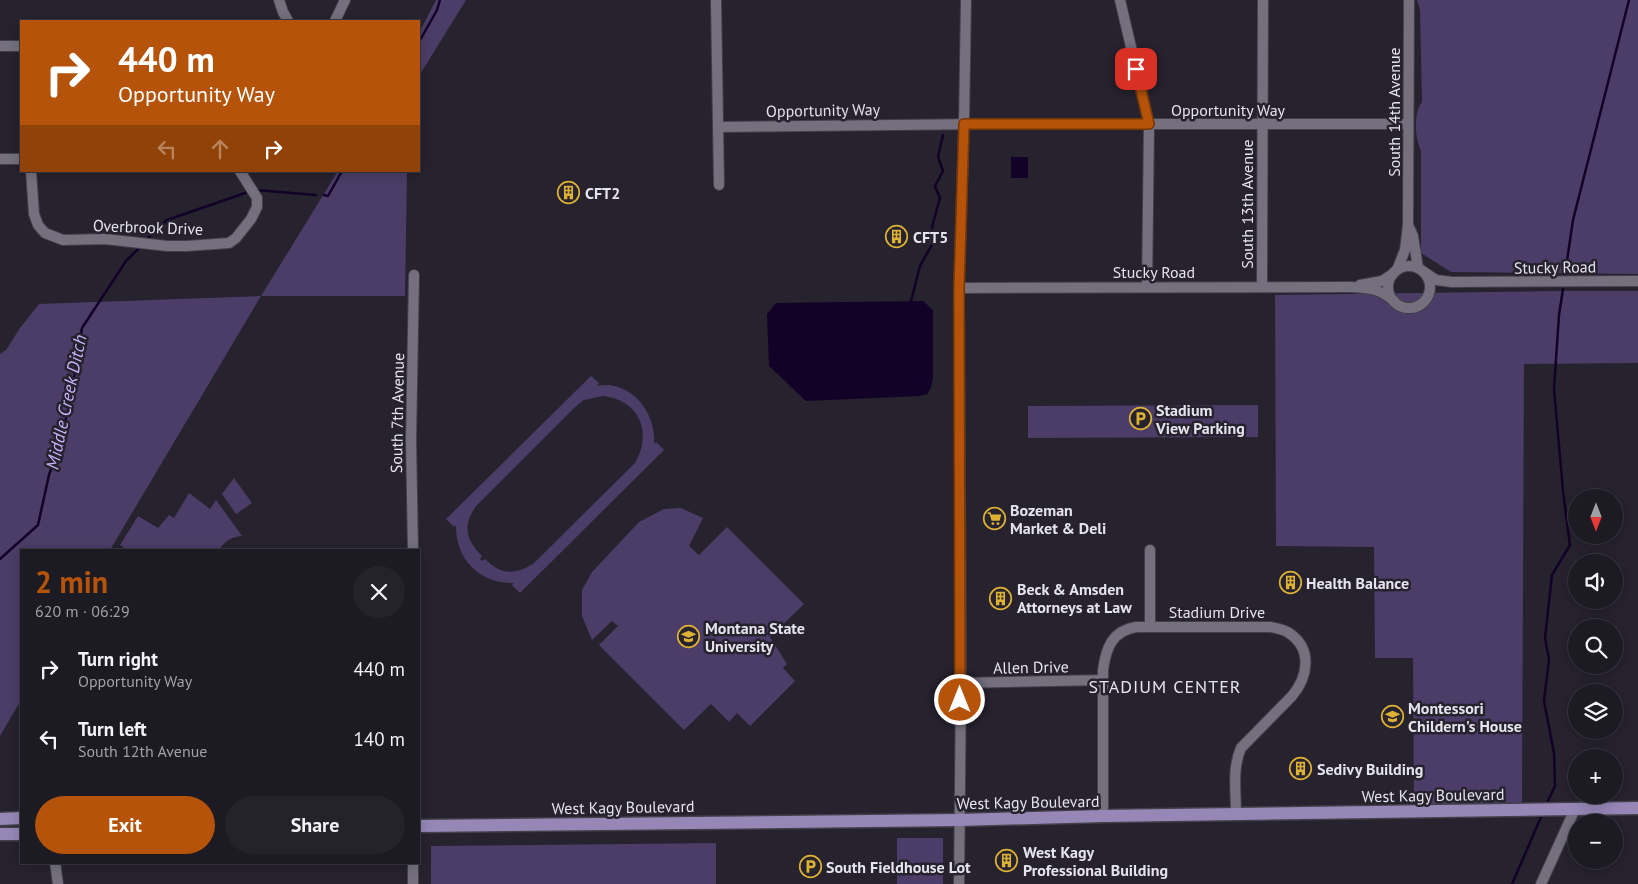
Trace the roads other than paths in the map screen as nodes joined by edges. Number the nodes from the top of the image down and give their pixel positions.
1 (279, 0) edge
2 (344, 0) edge
3 (716, 0) edge
4 (966, 0) edge
5 (1120, 0) edge
6 (1263, 0) edge
7 (1409, 0) edge
8 (287, 20) edge
9 (335, 20) edge
10 (0, 46) edge
11 (20, 46) edge
12 (964, 124) junction
13 (1149, 124) junction
14 (1408, 124) junction
15 (1262, 125) junction
16 (718, 127) junction
17 (0, 159) edge
18 (20, 159) edge
19 (31, 172) edge
20 (241, 172) edge
21 (719, 185) dead end
22 (1408, 225) junction
23 (1421, 270) junction
24 (1395, 272) junction
25 (414, 276) dead end
26 (1638, 281) edge
27 (1472, 283) junction
28 (1147, 287) junction
29 (1262, 287) junction
30 (1349, 287) junction
31 (959, 288) junction
32 (1427, 297) junction
33 (1394, 301) junction
34 (413, 549) edge
35 (1150, 550) dead end
36 (1150, 627) junction
37 (1102, 680) junction
38 (961, 683) junction
39 (1638, 808) edge
40 (1575, 809) junction
41 (1236, 814) junction
42 (1104, 816) junction
43 (20, 818) edge
44 (0, 819) edge
45 (958, 820) junction
46 (420, 826) edge
47 (0, 834) edge
48 (20, 834) edge
49 (55, 864) edge
50 (414, 864) edge
51 (58, 884) edge
52 (413, 884) edge
53 (959, 884) edge
54 (1541, 884) edge

1 - 8 street
2 - 9 street
3 - 16 street
4 - 12 street
5 - 13 street
6 - 15 street, South 13th Avenue
7 - 14 street, South 14th Avenue
10 - 11 street
12 - 13 street, Opportunity Way
12 - 16 street, Opportunity Way
12 - 31 street
13 - 15 street, Opportunity Way
13 - 28 street
14 - 15 street, Opportunity Way
14 - 22 street, South 14th Avenue
15 - 29 street, South 13th Avenue
16 - 21 street
17 - 18 street
19 - 20 street, Overbrook Drive
22 - 23 street, South 14th Avenue
22 - 24 street, South 14th Avenue
23 - 24 street
23 - 27 street, Stucky Road
23 - 32 street
24 - 30 street, Stucky Road
24 - 33 street
25 - 34 street, South 7th Avenue
26 - 27 street, Stucky Road
27 - 32 street, Stucky Road
28 - 29 street, Stucky Road
28 - 31 street, Stucky Road
29 - 30 street, Stucky Road
30 - 33 street, Stucky Road
31 - 38 street
32 - 33 street
35 - 36 street
36 - 37 street, Stadium Drive
36 - 41 street, Stadium Drive
37 - 38 street, Allen Drive
37 - 42 street, Stadium Drive
38 - 45 street
39 - 40 main road, West Kagy Boulevard
40 - 41 main road, West Kagy Boulevard
40 - 54 street
41 - 42 main road, West Kagy Boulevard
42 - 45 main road, West Kagy Boulevard
43 - 44 main road
45 - 46 main road, West Kagy Boulevard
45 - 53 street
47 - 48 main road
49 - 51 street
50 - 52 street

